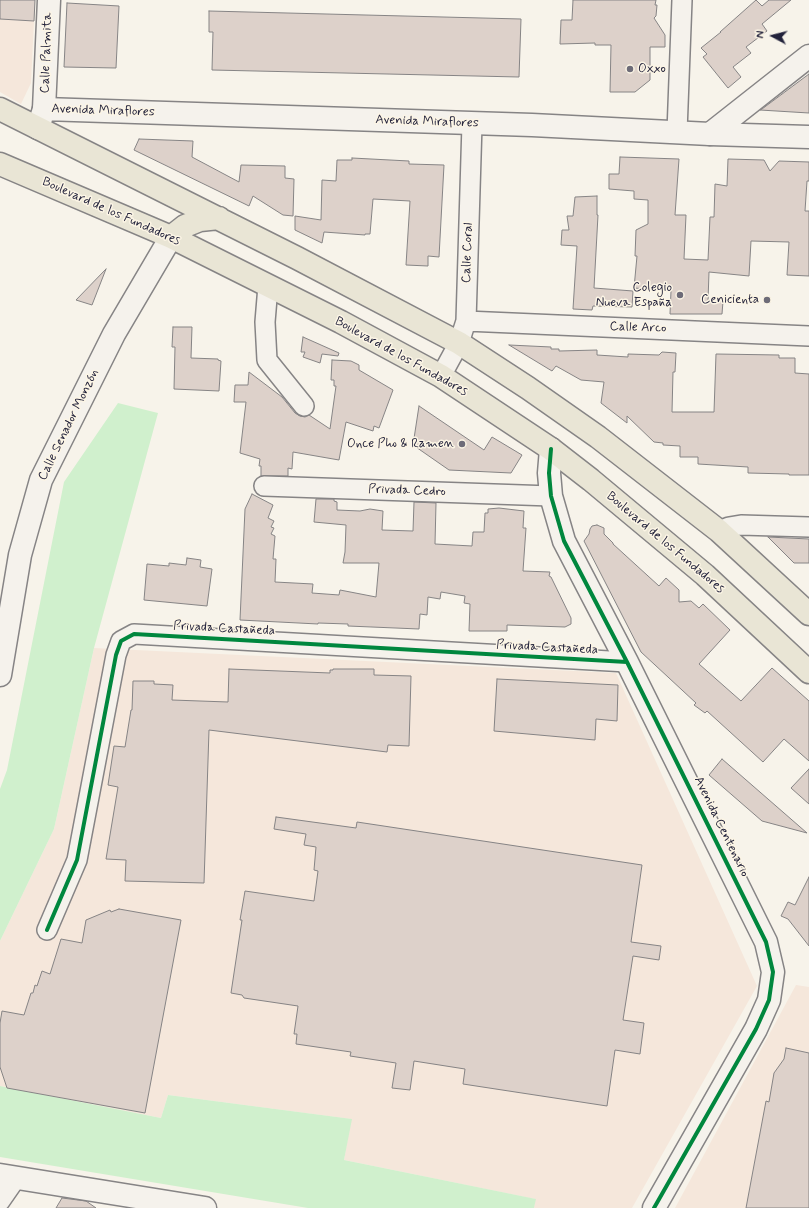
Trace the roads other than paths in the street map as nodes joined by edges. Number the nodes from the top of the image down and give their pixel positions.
1 (49, 0) edge
2 (682, 0) edge
3 (809, 56) edge
4 (0, 109) edge
5 (41, 118) junction
6 (472, 124) junction
7 (677, 132) junction
8 (710, 134) junction
9 (809, 137) edge
10 (0, 164) edge
11 (219, 218) junction
12 (171, 237) junction
13 (268, 286) junction
14 (466, 321) junction
15 (809, 336) edge
16 (458, 343) junction
17 (441, 376) junction
18 (304, 406) dead end
19 (550, 449) junction
20 (264, 486) dead end
21 (551, 496) junction
22 (809, 527) edge
23 (719, 531) junction
24 (809, 614) edge
25 (627, 662) junction
26 (809, 672) edge
27 (0, 675) edge
28 (47, 930) dead end
29 (8, 1177) edge
30 (0, 1201) edge
31 (205, 1208) edge
32 (654, 1208) edge

1 - 5 street, Calle Palmita
2 - 7 street
3 - 8 street
4 - 5 main road
5 - 6 street, Avenida Miraflores
5 - 11 main road
6 - 7 street, Avenida Miraflores
6 - 14 street, Calle Coral
7 - 8 street, Avenida Miraflores
8 - 9 street, Avenida Miraflores
10 - 12 main road, Boulevard de los Fundadores
11 - 12 main road
11 - 16 main road
12 - 13 main road, Boulevard de los Fundadores
12 - 27 street, Calle Senador Monzón
13 - 17 main road, Boulevard de los Fundadores
13 - 18 street
14 - 15 street, Calle Arco
14 - 16 street, Calle Coral
16 - 17 street, Calle Coral
16 - 23 main road
17 - 19 main road, Boulevard de los Fundadores
19 - 21 street, Avenida Centenario
19 - 26 main road, Boulevard de los Fundadores
20 - 21 street, Privada Cedro
21 - 25 street, Avenida Centenario
22 - 23 street
23 - 24 main road
25 - 28 street, Privada Castañeda
25 - 32 street, Avenida Centenario
29 - 30 street
29 - 31 street

